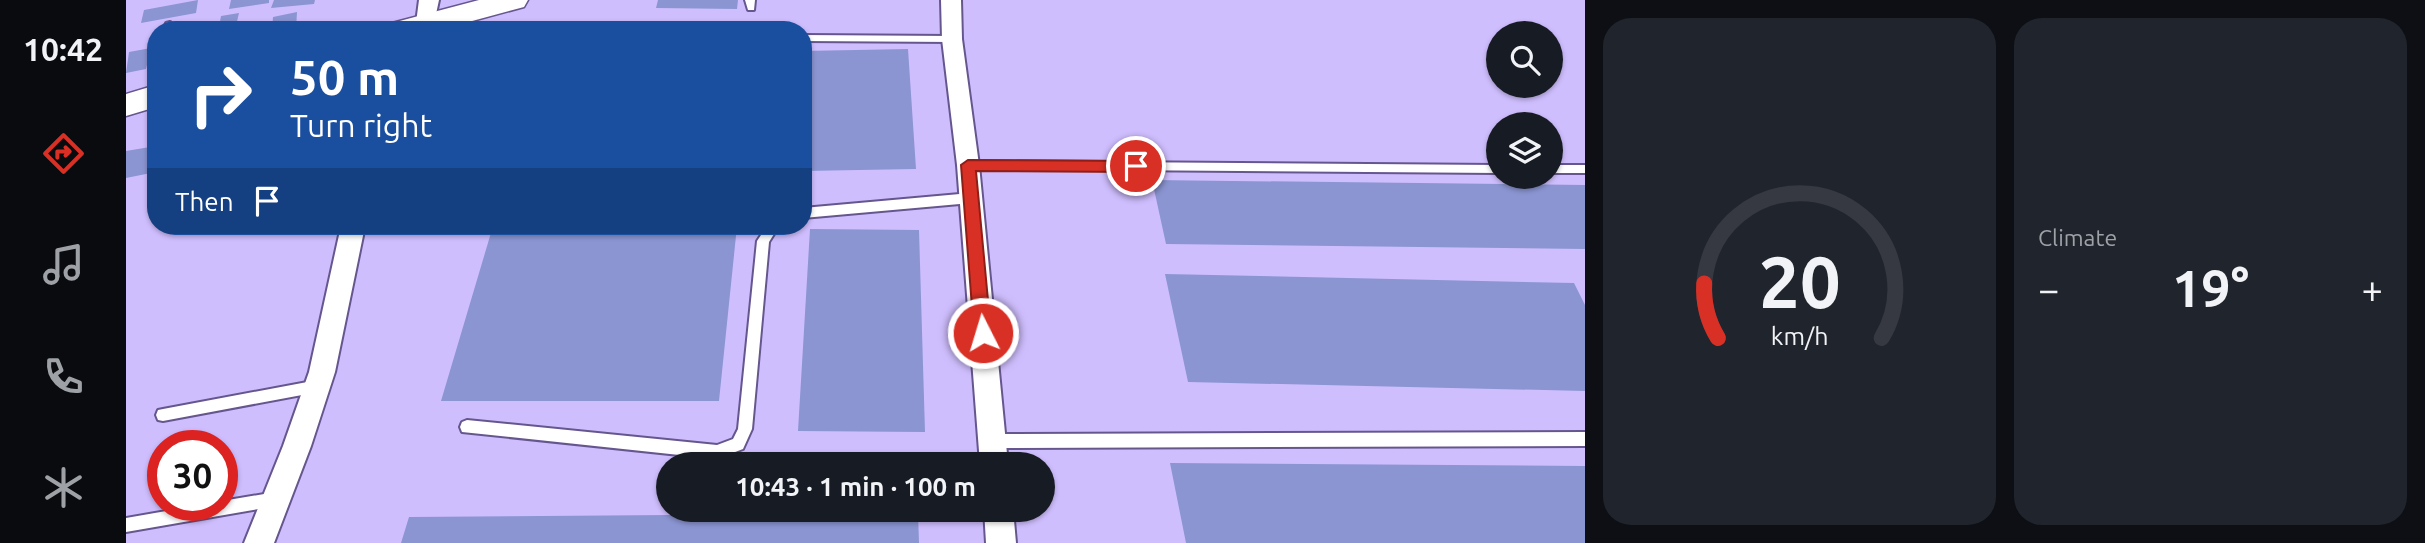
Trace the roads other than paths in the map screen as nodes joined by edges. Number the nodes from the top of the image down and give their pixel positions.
1 (514, 0) edge
2 (951, 0) edge
3 (419, 18) edge
4 (812, 38) edge
5 (952, 39) junction
6 (968, 165) junction
7 (1486, 169) edge
8 (1563, 169) edge
9 (1585, 169) edge
10 (971, 198) junction
11 (812, 213) edge
12 (350, 235) edge
13 (767, 235) edge
14 (318, 386) junction
15 (163, 415) dead end
16 (467, 427) dead end
17 (1585, 439) edge
18 (993, 452) edge
19 (277, 499) junction
20 (999, 522) edge
21 (126, 526) edge
22 (259, 543) edge
23 (1001, 543) edge

1 - 3 main road
2 - 5 street
4 - 5 lane
5 - 6 street
6 - 7 lane
6 - 10 street
8 - 9 lane
10 - 11 lane
10 - 18 street
12 - 14 street
13 - 16 lane
14 - 15 lane
14 - 19 street
17 - 18 lane
19 - 21 lane
19 - 22 street
20 - 23 street

